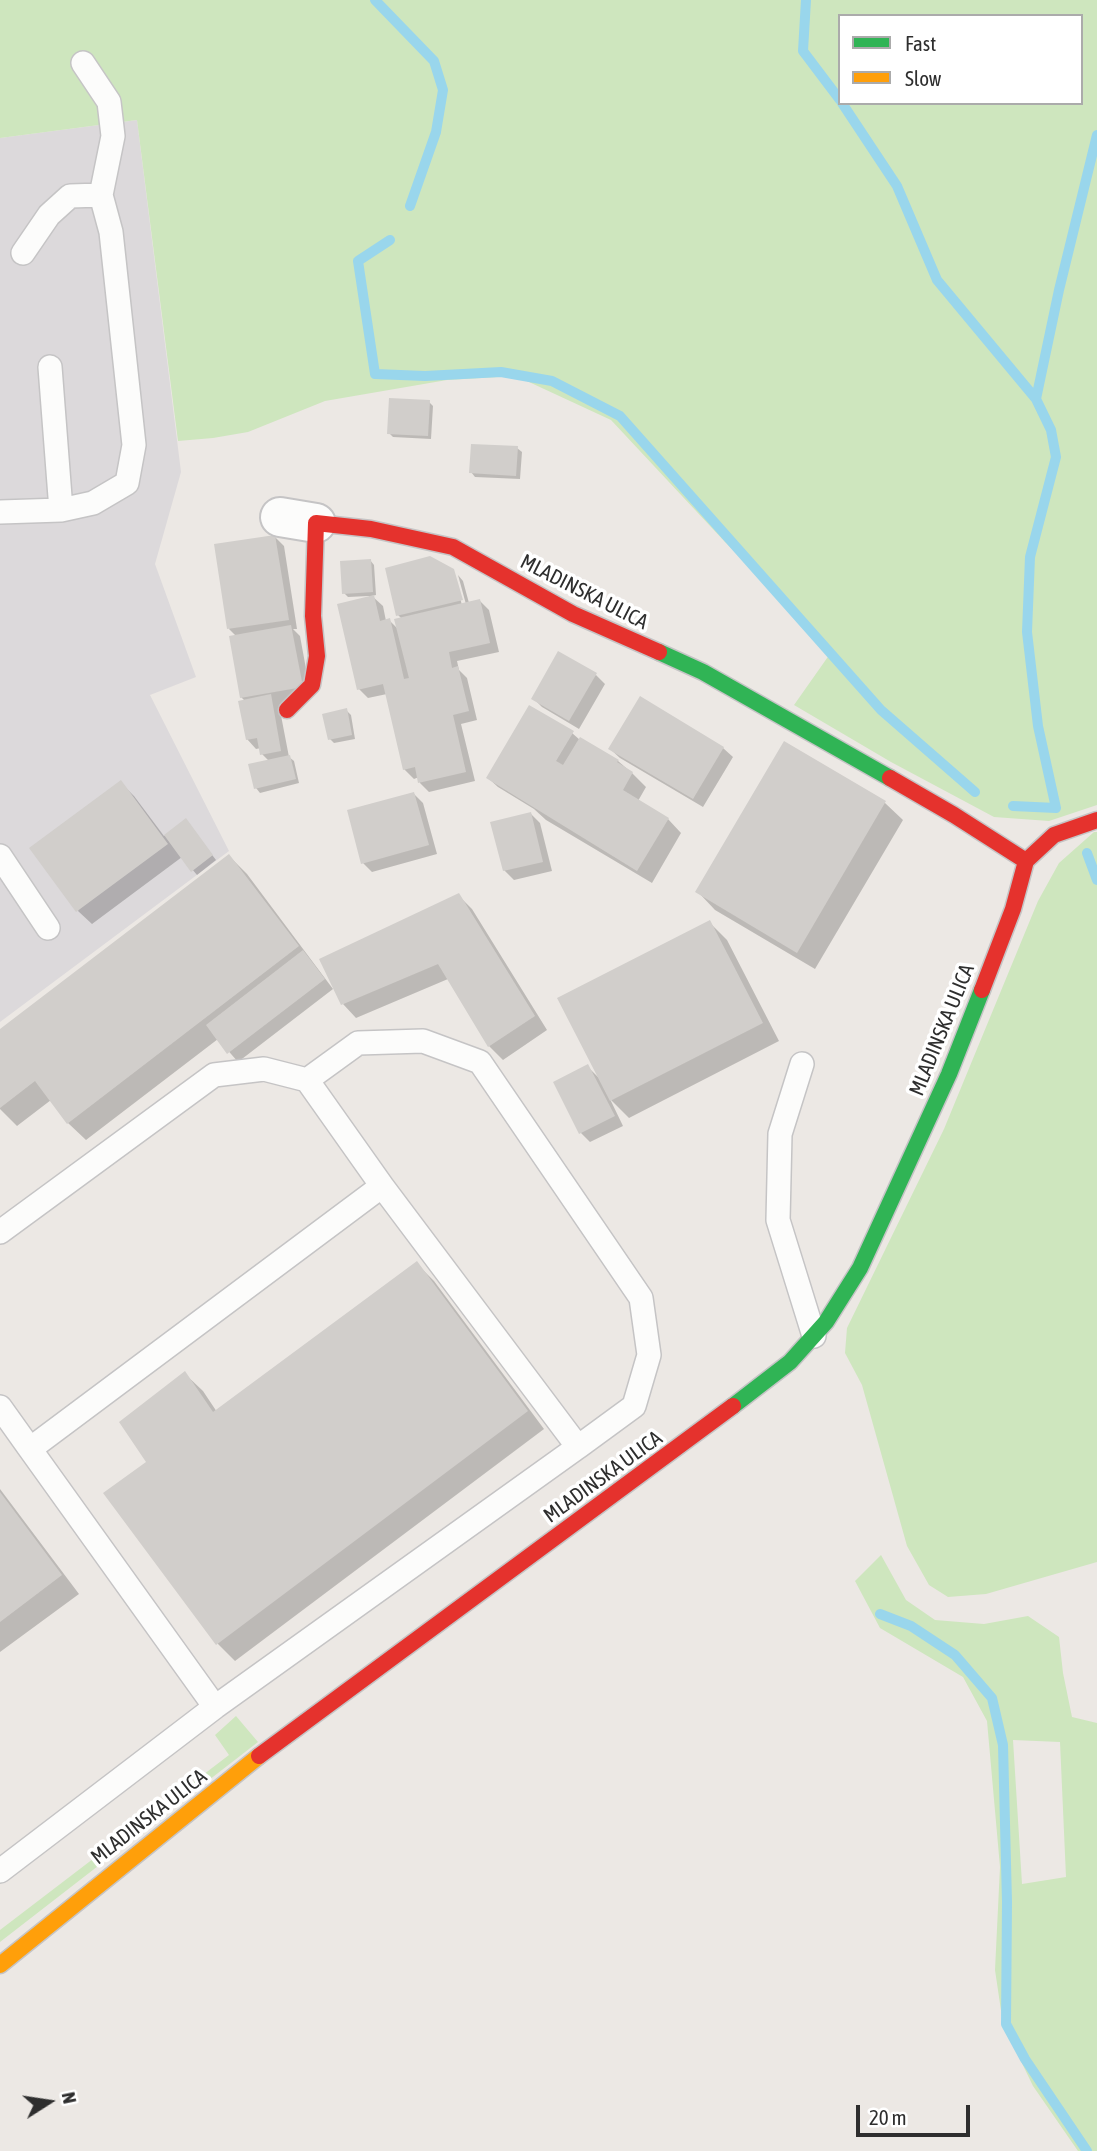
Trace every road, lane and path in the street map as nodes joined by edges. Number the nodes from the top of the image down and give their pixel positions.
1 (83, 63) dead end
2 (102, 195) junction
3 (23, 253) dead end
4 (50, 367) dead end
5 (61, 510) junction
6 (0, 512) edge
7 (287, 710) dead end
8 (1097, 821) edge
9 (0, 856) edge
10 (1026, 862) junction
11 (48, 928) dead end
12 (802, 1064) dead end
13 (307, 1080) junction
14 (382, 1186) junction
15 (0, 1232) edge
16 (814, 1336) junction
17 (0, 1407) edge
18 (578, 1447) junction
19 (30, 1449) junction
20 (215, 1707) junction
21 (0, 1871) edge
22 (0, 1965) edge

1 - 2 lane
2 - 3 lane
2 - 5 lane
4 - 5 lane
5 - 6 lane
7 - 10 street, MLADINSKA ULICA
8 - 10 street
9 - 11 lane
10 - 16 street, MLADINSKA ULICA
12 - 16 lane
13 - 14 lane
13 - 15 lane
13 - 18 lane
14 - 18 lane
14 - 19 lane
16 - 22 street, MLADINSKA ULICA
17 - 19 lane
18 - 20 lane
19 - 20 lane
20 - 21 lane

